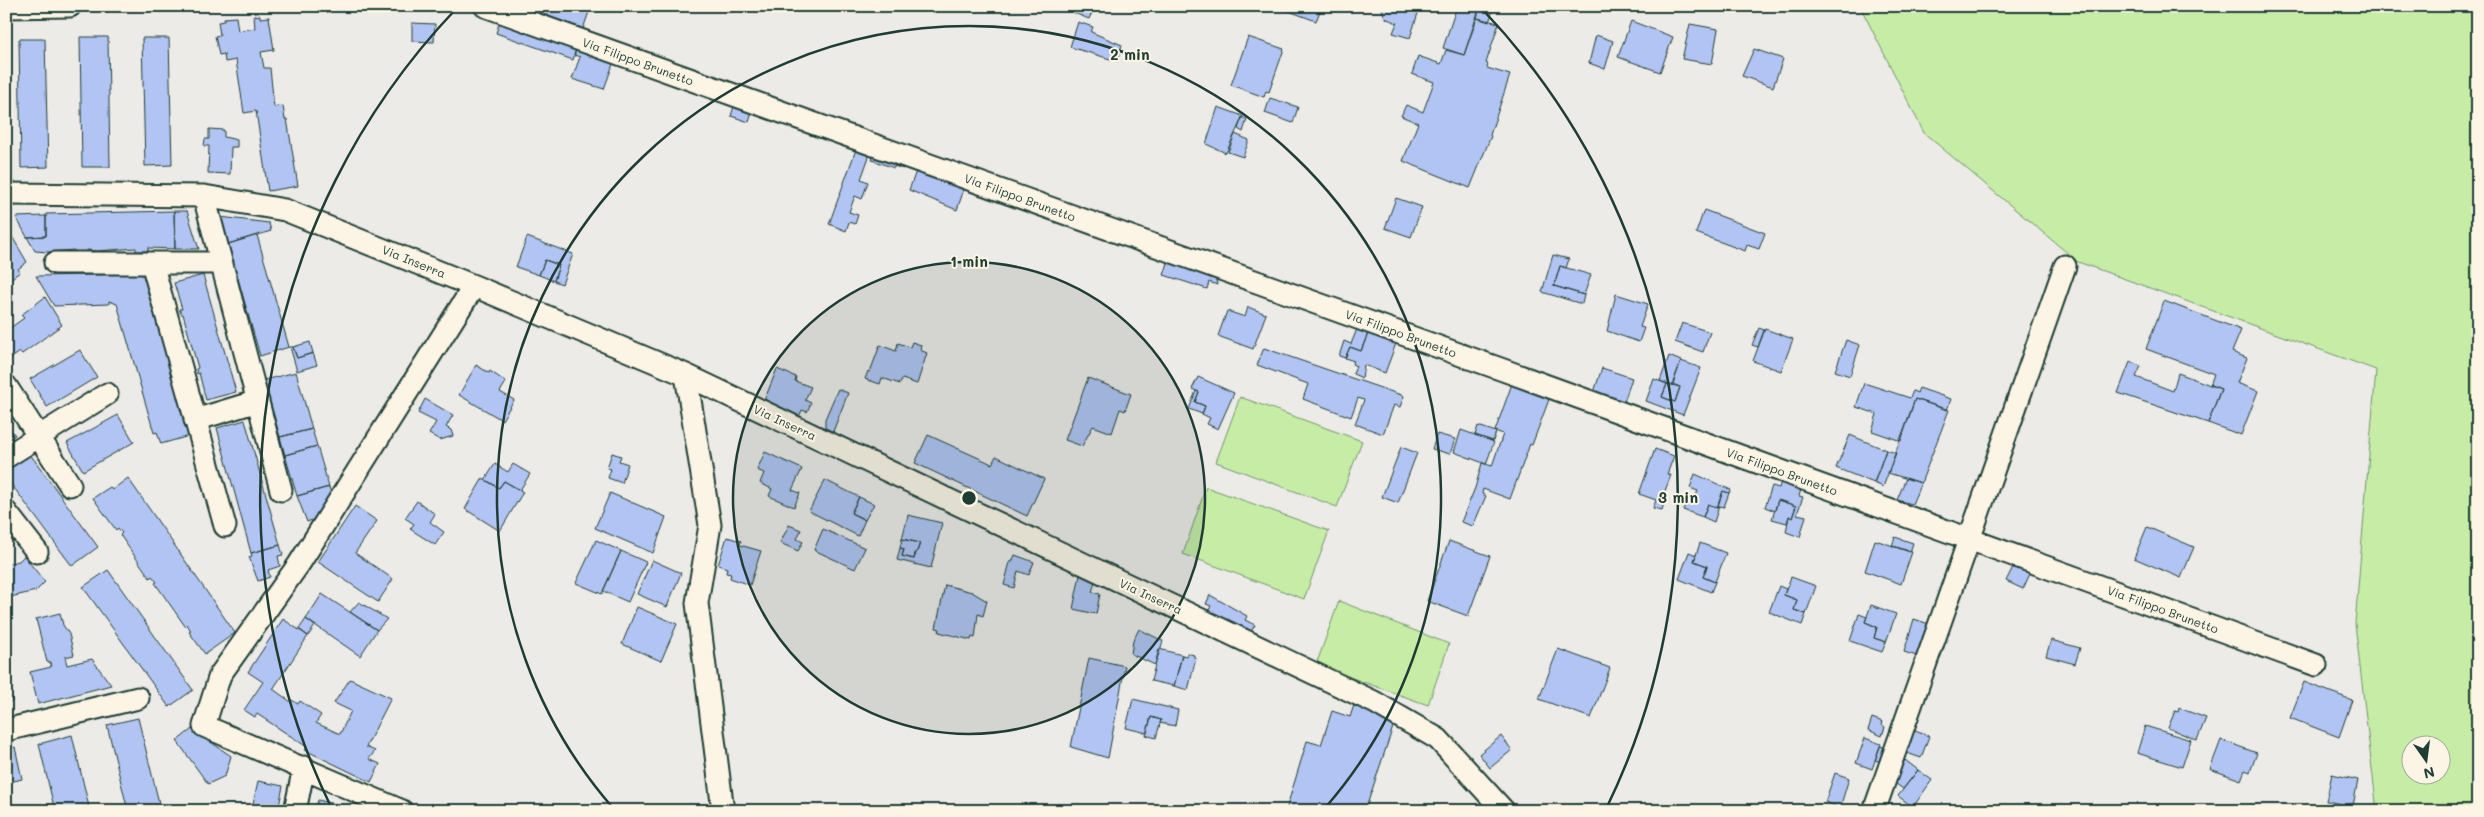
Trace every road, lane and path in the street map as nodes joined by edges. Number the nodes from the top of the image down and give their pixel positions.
1 (70, 6) edge
2 (485, 6) edge
3 (6, 7) edge
4 (6, 194) edge
5 (204, 196) junction
6 (55, 263) dead end
7 (152, 263) junction
8 (222, 263) junction
9 (2064, 266) dead end
10 (474, 286) junction
11 (686, 375) junction
12 (6, 386) edge
13 (107, 394) dead end
14 (258, 402) junction
15 (195, 420) junction
16 (38, 435) junction
17 (6, 457) edge
18 (70, 484) dead end
19 (282, 490) dead end
20 (6, 512) edge
21 (225, 526) dead end
22 (1969, 539) junction
23 (37, 552) dead end
24 (2316, 665) dead end
25 (138, 698) dead end
26 (6, 730) edge
27 (304, 767) junction
28 (369, 804) edge
29 (295, 811) edge
30 (402, 811) edge
31 (724, 811) edge
32 (1504, 811) edge
33 (1874, 811) edge

1 - 3 street
2 - 22 street, Via Filippo Brunetto
4 - 5 street, Via Inserra
5 - 8 street
5 - 10 street, Via Inserra
6 - 7 street
7 - 8 street
7 - 15 street
8 - 14 street
9 - 22 street
10 - 11 street, Via Inserra
10 - 27 street
11 - 31 street
11 - 32 street, Via Inserra
12 - 16 street
13 - 16 street
14 - 15 street
14 - 19 street
15 - 21 street
16 - 17 street
16 - 18 street
20 - 23 street
22 - 24 street, Via Filippo Brunetto
22 - 33 street
25 - 26 street
27 - 28 street
27 - 29 street
28 - 30 street

